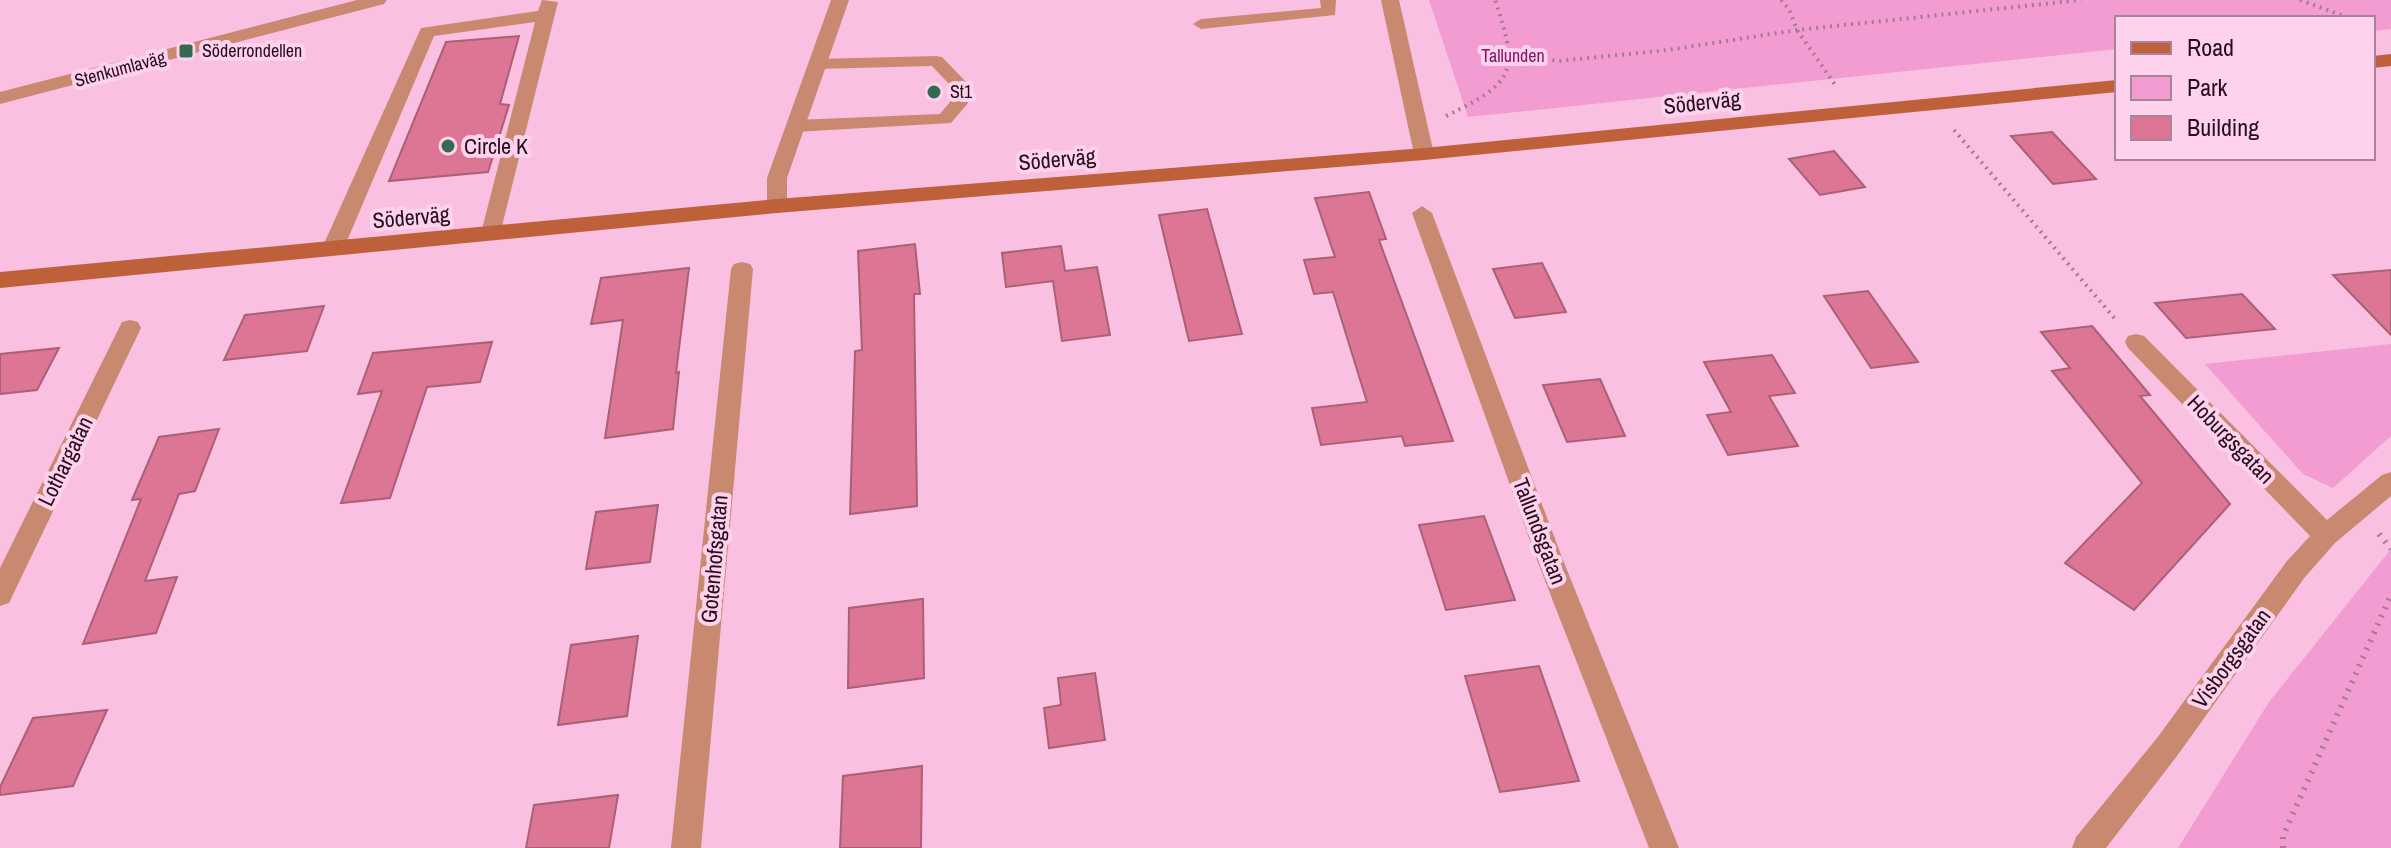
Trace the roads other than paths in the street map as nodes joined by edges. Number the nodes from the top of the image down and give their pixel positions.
1 (378, 0) edge
2 (840, 0) edge
3 (1328, 0) edge
4 (1390, 0) edge
5 (548, 8) edge
6 (1201, 24) dead end
7 (817, 64) junction
8 (2115, 86) edge
9 (0, 98) edge
10 (795, 126) junction
11 (1424, 154) junction
12 (777, 206) junction
13 (1422, 213) dead end
14 (492, 233) junction
15 (333, 248) junction
16 (742, 269) dead end
17 (0, 280) edge
18 (130, 328) dead end
19 (2136, 342) road end
20 (2391, 482) edge
21 (2326, 536) junction
22 (0, 595) edge
23 (686, 848) edge
24 (1664, 848) edge
25 (2087, 848) edge

1 - 9 street, Stenkumlaväg
2 - 7 street
3 - 6 lane
4 - 11 street
5 - 14 street
5 - 15 street
7 - 10 street
7 - 10 lane
8 - 11 main road, Söderväg
10 - 12 street
11 - 12 main road, Söderväg
12 - 14 main road, Söderväg
13 - 24 street, Tallundsgatan
14 - 15 main road, Söderväg
15 - 17 main road, Söderväg
16 - 23 street, Gotenhofsgatan
18 - 22 street, Lothargatan
19 - 21 street, Hoburgsgatan
20 - 21 street, Visborgsgatan
21 - 25 street, Visborgsgatan

